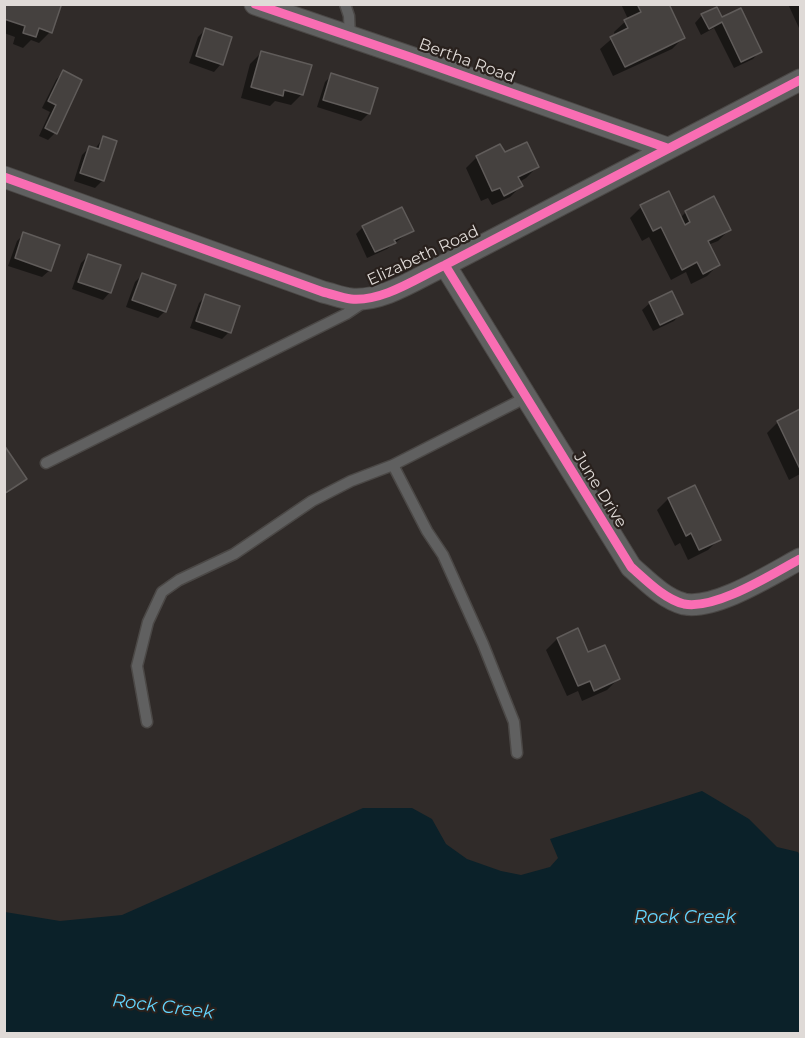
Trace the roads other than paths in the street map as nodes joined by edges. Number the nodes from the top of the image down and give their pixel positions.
1 (255, 4) edge
2 (345, 4) edge
3 (350, 37) junction
4 (801, 80) edge
5 (667, 148) junction
6 (4, 177) edge
7 (445, 265) junction
8 (370, 298) junction
9 (525, 398) junction
10 (46, 464) dead end
11 (393, 465) junction
12 (801, 560) edge
13 (147, 722) dead end
14 (517, 753) dead end

1 - 3 street, Bertha Road
2 - 3 lane
3 - 5 street, Bertha Road
4 - 5 street, Elizabeth Road
5 - 7 street, Elizabeth Road
6 - 8 street, Elizabeth Road
7 - 8 street, Elizabeth Road
7 - 9 street, June Drive
8 - 10 lane
9 - 11 lane
9 - 12 street, June Drive
11 - 13 lane
11 - 14 lane

